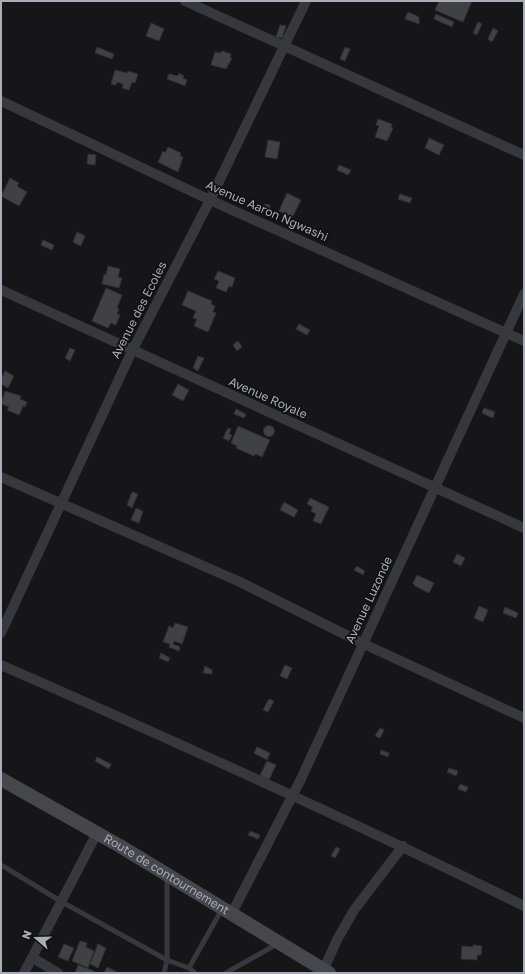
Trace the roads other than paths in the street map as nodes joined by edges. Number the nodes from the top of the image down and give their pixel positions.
1 (185, 1) edge
2 (306, 1) edge
3 (284, 45) junction
4 (1, 100) edge
5 (524, 155) edge
6 (210, 200) junction
7 (1, 290) edge
8 (524, 294) edge
9 (506, 332) junction
10 (524, 341) edge
11 (132, 350) junction
12 (1, 477) edge
13 (435, 488) junction
14 (61, 504) junction
15 (524, 528) edge
16 (1, 633) edge
17 (363, 643) junction
18 (1, 665) edge
19 (524, 718) edge
20 (1, 779) edge
21 (292, 796) junction
22 (97, 833) junction
23 (402, 846) junction
24 (1, 865) edge
25 (167, 875) junction
26 (62, 902) junction
27 (524, 906) edge
28 (228, 911) junction
29 (279, 942) junction
30 (33, 958) junction
31 (167, 960) junction
32 (189, 968) junction
33 (325, 972) edge
34 (24, 973) edge
35 (58, 973) edge
36 (164, 973) edge
37 (195, 973) edge
38 (226, 973) edge

1 - 3 street
2 - 3 street, Avenue des Ecoles
3 - 5 street
3 - 6 street, Avenue des Ecoles
4 - 6 street, Avenue Aaron Ngwashi
6 - 9 street, Avenue Aaron Ngwashi
6 - 11 street, Avenue des Ecoles
7 - 11 street, Avenue Royale
8 - 9 street, Avenue Luzonde
9 - 10 street, Avenue Aaron Ngwashi
9 - 13 street, Avenue Luzonde
11 - 13 street, Avenue Royale
11 - 14 street, Avenue des Ecoles
12 - 14 street
13 - 15 street, Avenue Royale
13 - 17 street, Avenue Luzonde
14 - 16 street, Avenue des Ecoles
14 - 17 street
17 - 19 street
17 - 21 street, Avenue Luzonde
18 - 21 street
20 - 22 street, Route de contournement
21 - 23 street
21 - 28 street, Avenue Luzonde
22 - 25 street, Route de contournement
22 - 26 street
23 - 27 street
23 - 33 street
24 - 26 lane
25 - 28 street, Route de contournement
25 - 31 lane
26 - 30 street
26 - 31 lane
28 - 29 street, Route de contournement
28 - 32 lane
29 - 33 street, Route de contournement
29 - 38 lane
30 - 34 street
30 - 35 street
31 - 32 lane
31 - 36 lane
32 - 37 lane

